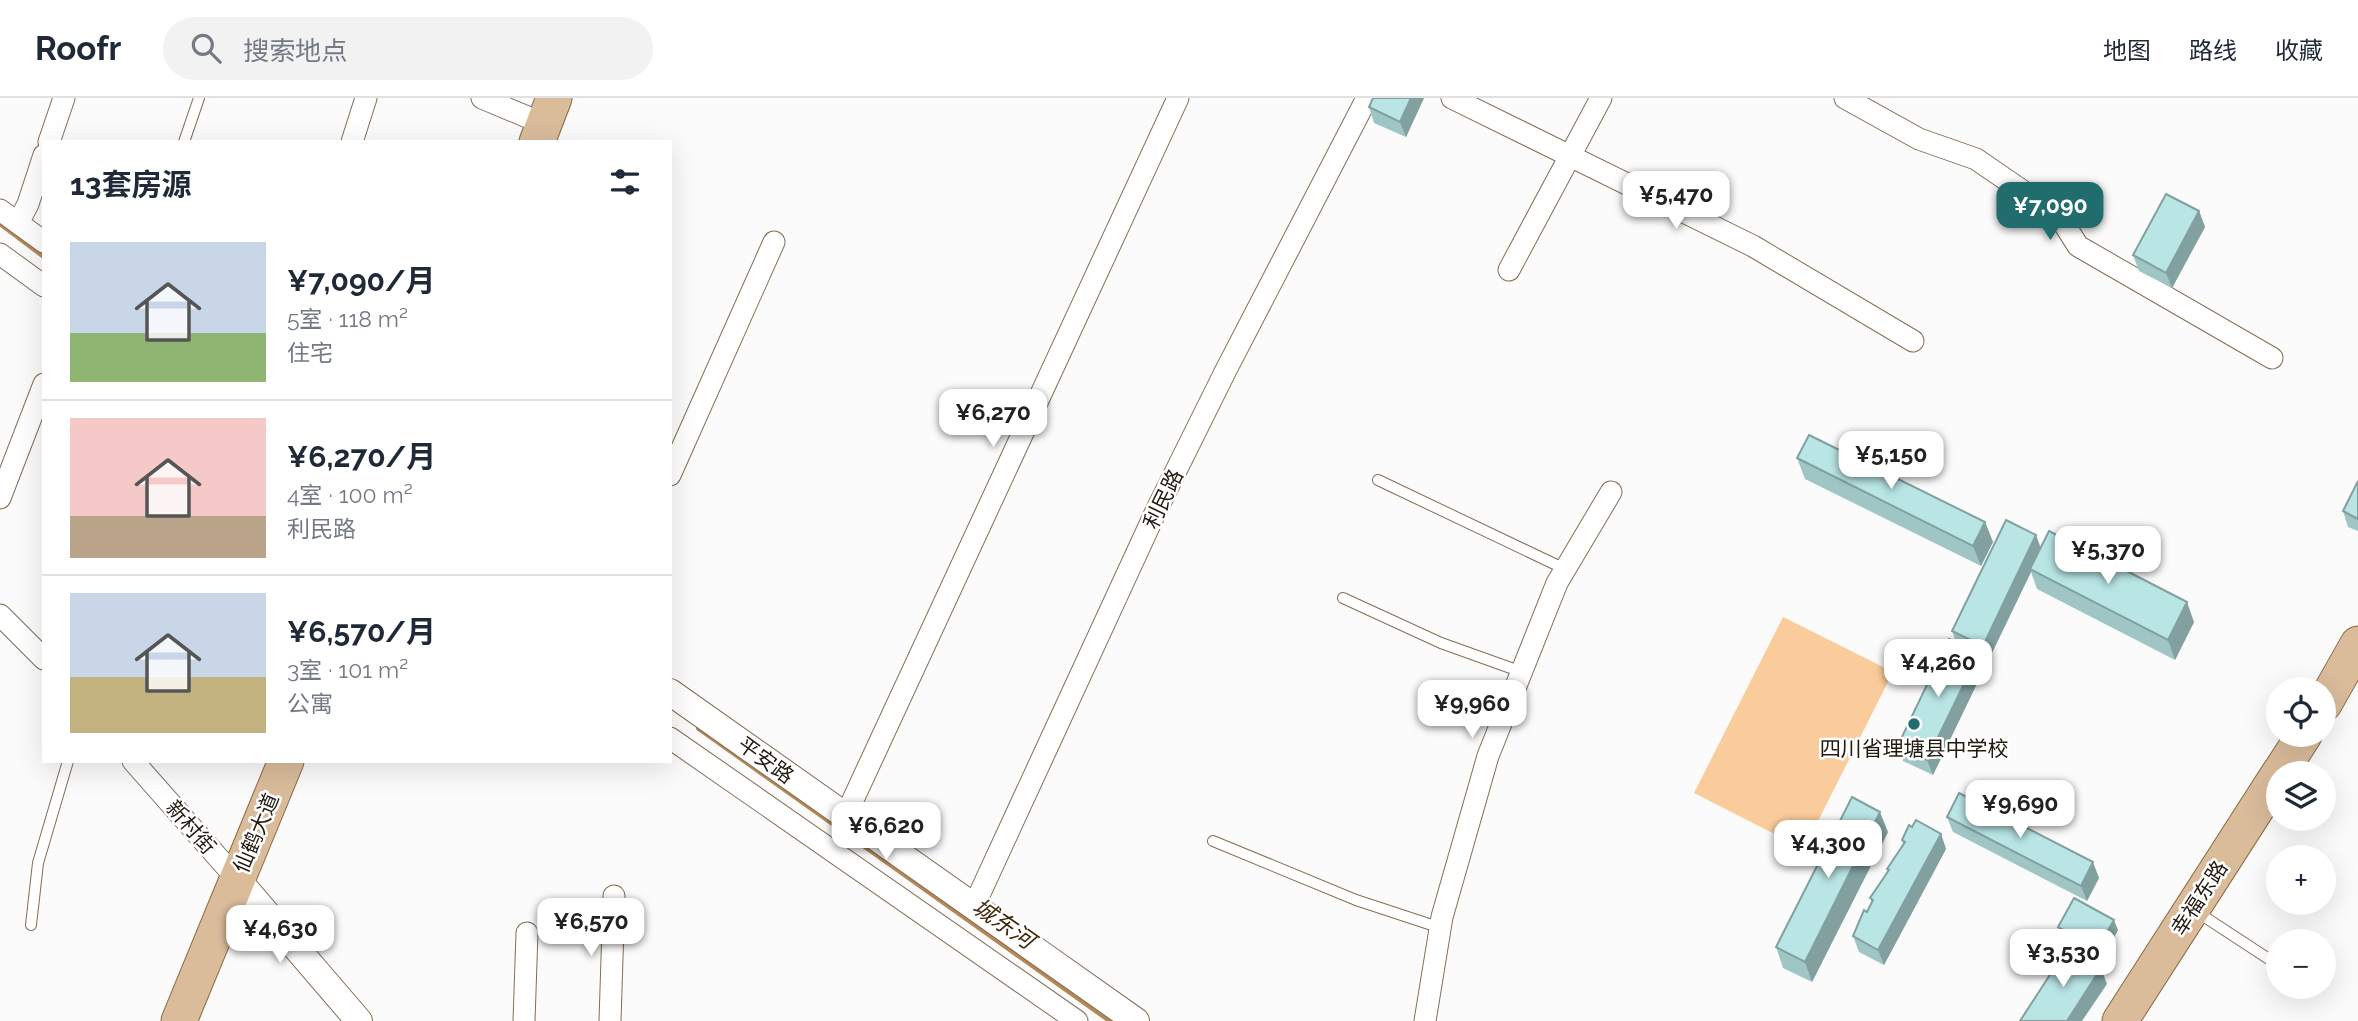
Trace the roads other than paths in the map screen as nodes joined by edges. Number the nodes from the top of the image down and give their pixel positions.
1 (64, 98) edge
2 (200, 98) edge
3 (366, 98) edge
4 (482, 98) edge
5 (1178, 98) edge
6 (1367, 98) edge
7 (1452, 98) edge
8 (1601, 98) edge
9 (1845, 98) edge
10 (545, 121) edge
11 (49, 140) edge
12 (185, 140) edge
13 (353, 140) edge
14 (1570, 155) junction
15 (42, 161) edge
16 (0, 210) edge
17 (18, 223) junction
18 (42, 241) edge
19 (774, 242) dead end
20 (0, 254) edge
21 (1509, 270) dead end
22 (42, 285) edge
23 (1913, 341) dead end
24 (2272, 358) dead end
25 (42, 389) edge
26 (672, 471) edge
27 (1378, 480) dead end
28 (1611, 492) dead end
29 (0, 498) edge
30 (1565, 569) junction
31 (1343, 598) dead end
32 (0, 615) edge
33 (2358, 644) edge
34 (42, 658) edge
35 (1522, 672) junction
36 (2336, 683) edge
37 (672, 693) edge
38 (672, 739) edge
39 (67, 763) edge
40 (135, 763) edge
41 (285, 763) edge
42 (2266, 794) edge
43 (845, 817) junction
44 (1213, 841) dead end
45 (237, 879) junction
46 (614, 896) dead end
47 (974, 906) junction
48 (2192, 909) junction
49 (31, 925) dead end
50 (1441, 928) junction
51 (527, 933) dead end
52 (2266, 957) edge
53 (179, 1021) edge
54 (359, 1021) edge
55 (524, 1021) edge
56 (610, 1021) edge
57 (1077, 1021) edge
58 (1136, 1021) edge
59 (1424, 1021) edge
60 (2120, 1021) edge

1 - 11 street
2 - 12 lane
3 - 13 street
4 - 10 street
5 - 43 street
6 - 47 street, 利民路
7 - 14 street
8 - 14 street
9 - 24 street
14 - 21 street
14 - 23 street
15 - 17 street
16 - 17 street
17 - 18 street
19 - 26 street
20 - 22 street
25 - 29 street
27 - 30 lane
28 - 30 street
30 - 35 street
31 - 35 lane
32 - 34 street
33 - 36 main road
35 - 50 street
37 - 43 street, 平安路
38 - 57 street
39 - 49 lane
40 - 45 street, 新村街
41 - 45 main road, 仙鹤大道
42 - 48 main road, 幸福东路
43 - 47 street, 平安路
44 - 50 lane
45 - 53 main road, 仙鹤大道
45 - 54 street, 新村街
46 - 56 street
47 - 58 street, 平安路
48 - 52 lane
48 - 60 main road, 幸福东路
50 - 59 street
51 - 55 street

